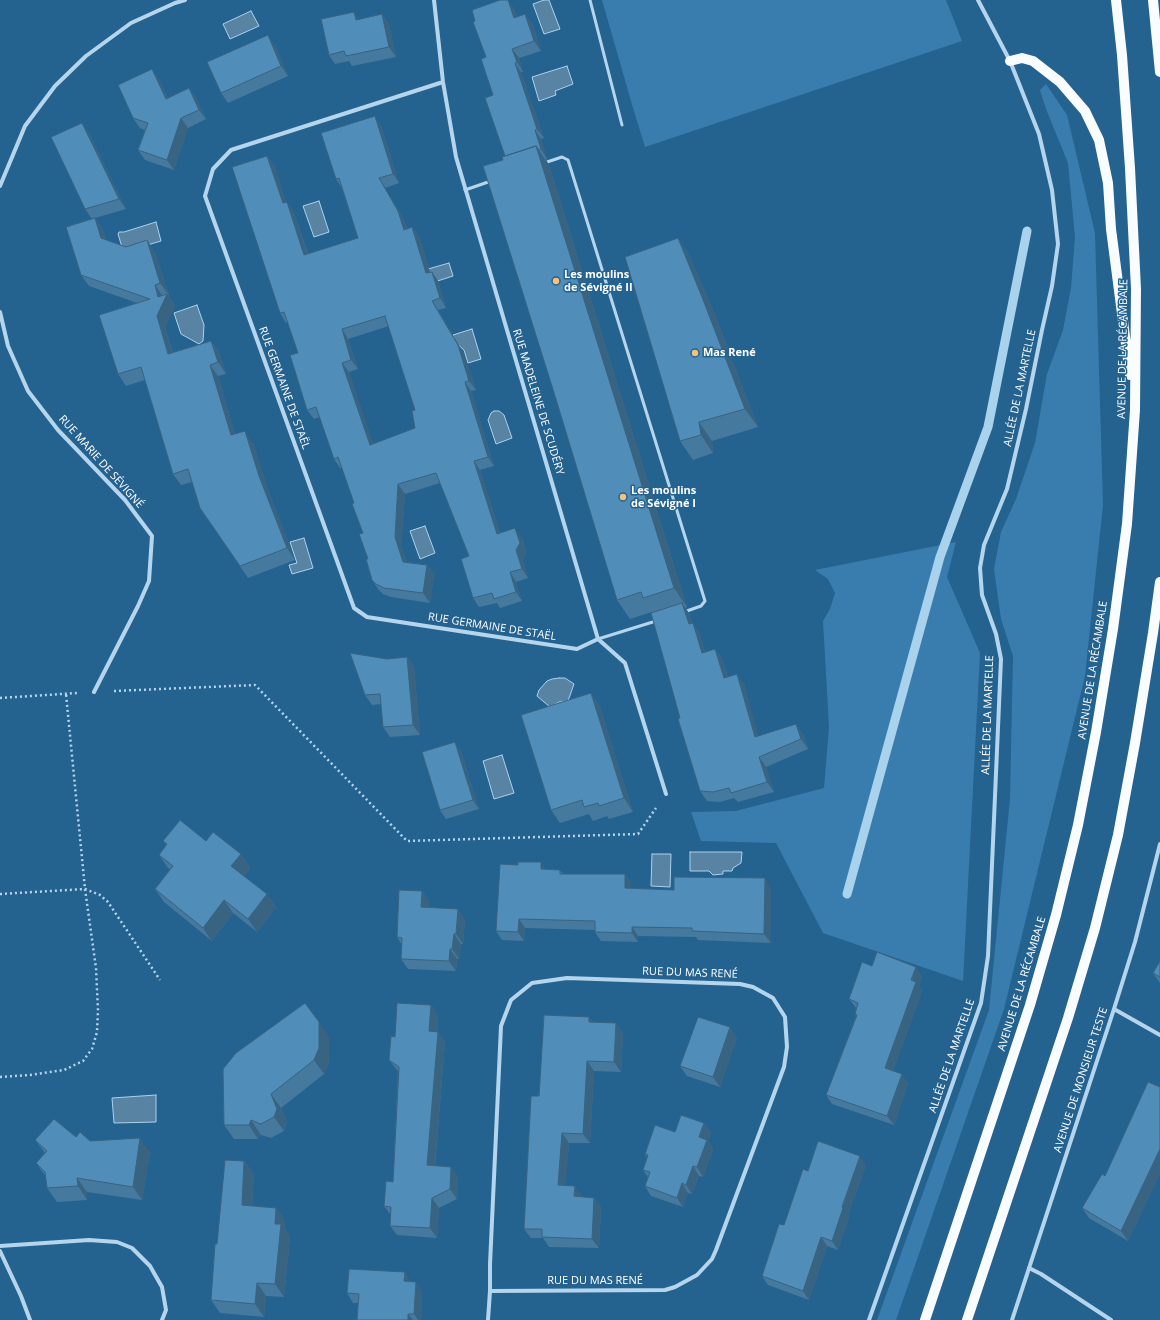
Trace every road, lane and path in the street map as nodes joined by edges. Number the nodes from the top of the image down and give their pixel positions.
1 (184, 0) edge
2 (434, 0) edge
3 (590, 0) edge
4 (978, 0) edge
5 (1116, 0) edge
6 (1153, 0) edge
7 (1010, 61) junction
8 (1160, 72) edge
9 (443, 82) junction
10 (622, 124) dead end
11 (540, 164) edge
12 (498, 178) edge
13 (0, 186) edge
14 (465, 190) junction
15 (0, 312) edge
16 (1135, 410) junction
17 (1160, 582) edge
18 (681, 613) edge
19 (661, 619) edge
20 (598, 638) junction
21 (94, 692) junction
22 (66, 694) junction
23 (0, 698) edge
24 (666, 794) joint
25 (1160, 844) edge
26 (84, 889) junction
27 (0, 894) edge
28 (160, 980) dead end
29 (1114, 1009) junction
30 (1160, 1035) edge
31 (0, 1077) edge
32 (0, 1246) edge
33 (0, 1251) edge
34 (1029, 1268) junction
35 (490, 1291) junction
36 (30, 1320) edge
37 (162, 1320) edge
38 (488, 1320) edge
39 (869, 1320) edge
40 (925, 1320) edge
41 (968, 1320) edge
42 (1012, 1320) edge
43 (1111, 1320) edge

1 - 13 street
2 - 9 street, RUE MADELEINE DE SCUDÉRY
3 - 10 lane
4 - 7 street, ALLÉE DE LA MARTELLE
5 - 16 main road, AVENUE DE LA RÉCAMBALE
6 - 8 main road
7 - 16 main road
7 - 39 street, ALLÉE DE LA MARTELLE
9 - 14 street, RUE MADELEINE DE SCUDÉRY
9 - 20 street, RUE GERMAINE DE STAËL
11 - 18 lane
12 - 14 lane
14 - 20 street, RUE MADELEINE DE SCUDÉRY
15 - 21 street, RUE MARIE DE SÉVIGNÉ
16 - 40 main road, AVENUE DE LA RÉCAMBALE
17 - 41 main road
19 - 20 lane
20 - 24 street
21 - 22 path
21 - 24 path
22 - 23 path
22 - 26 path
25 - 29 street, AVENUE DE MONSIEUR TESTE
26 - 27 path
26 - 28 path
26 - 31 path
29 - 30 street
29 - 34 street, AVENUE DE MONSIEUR TESTE
32 - 37 street
33 - 36 street
34 - 42 street, AVENUE DE MONSIEUR TESTE
34 - 43 street
35 - 35 street, RUE DU MAS RENÉ
35 - 38 street, RUE DU MAS RENÉ

